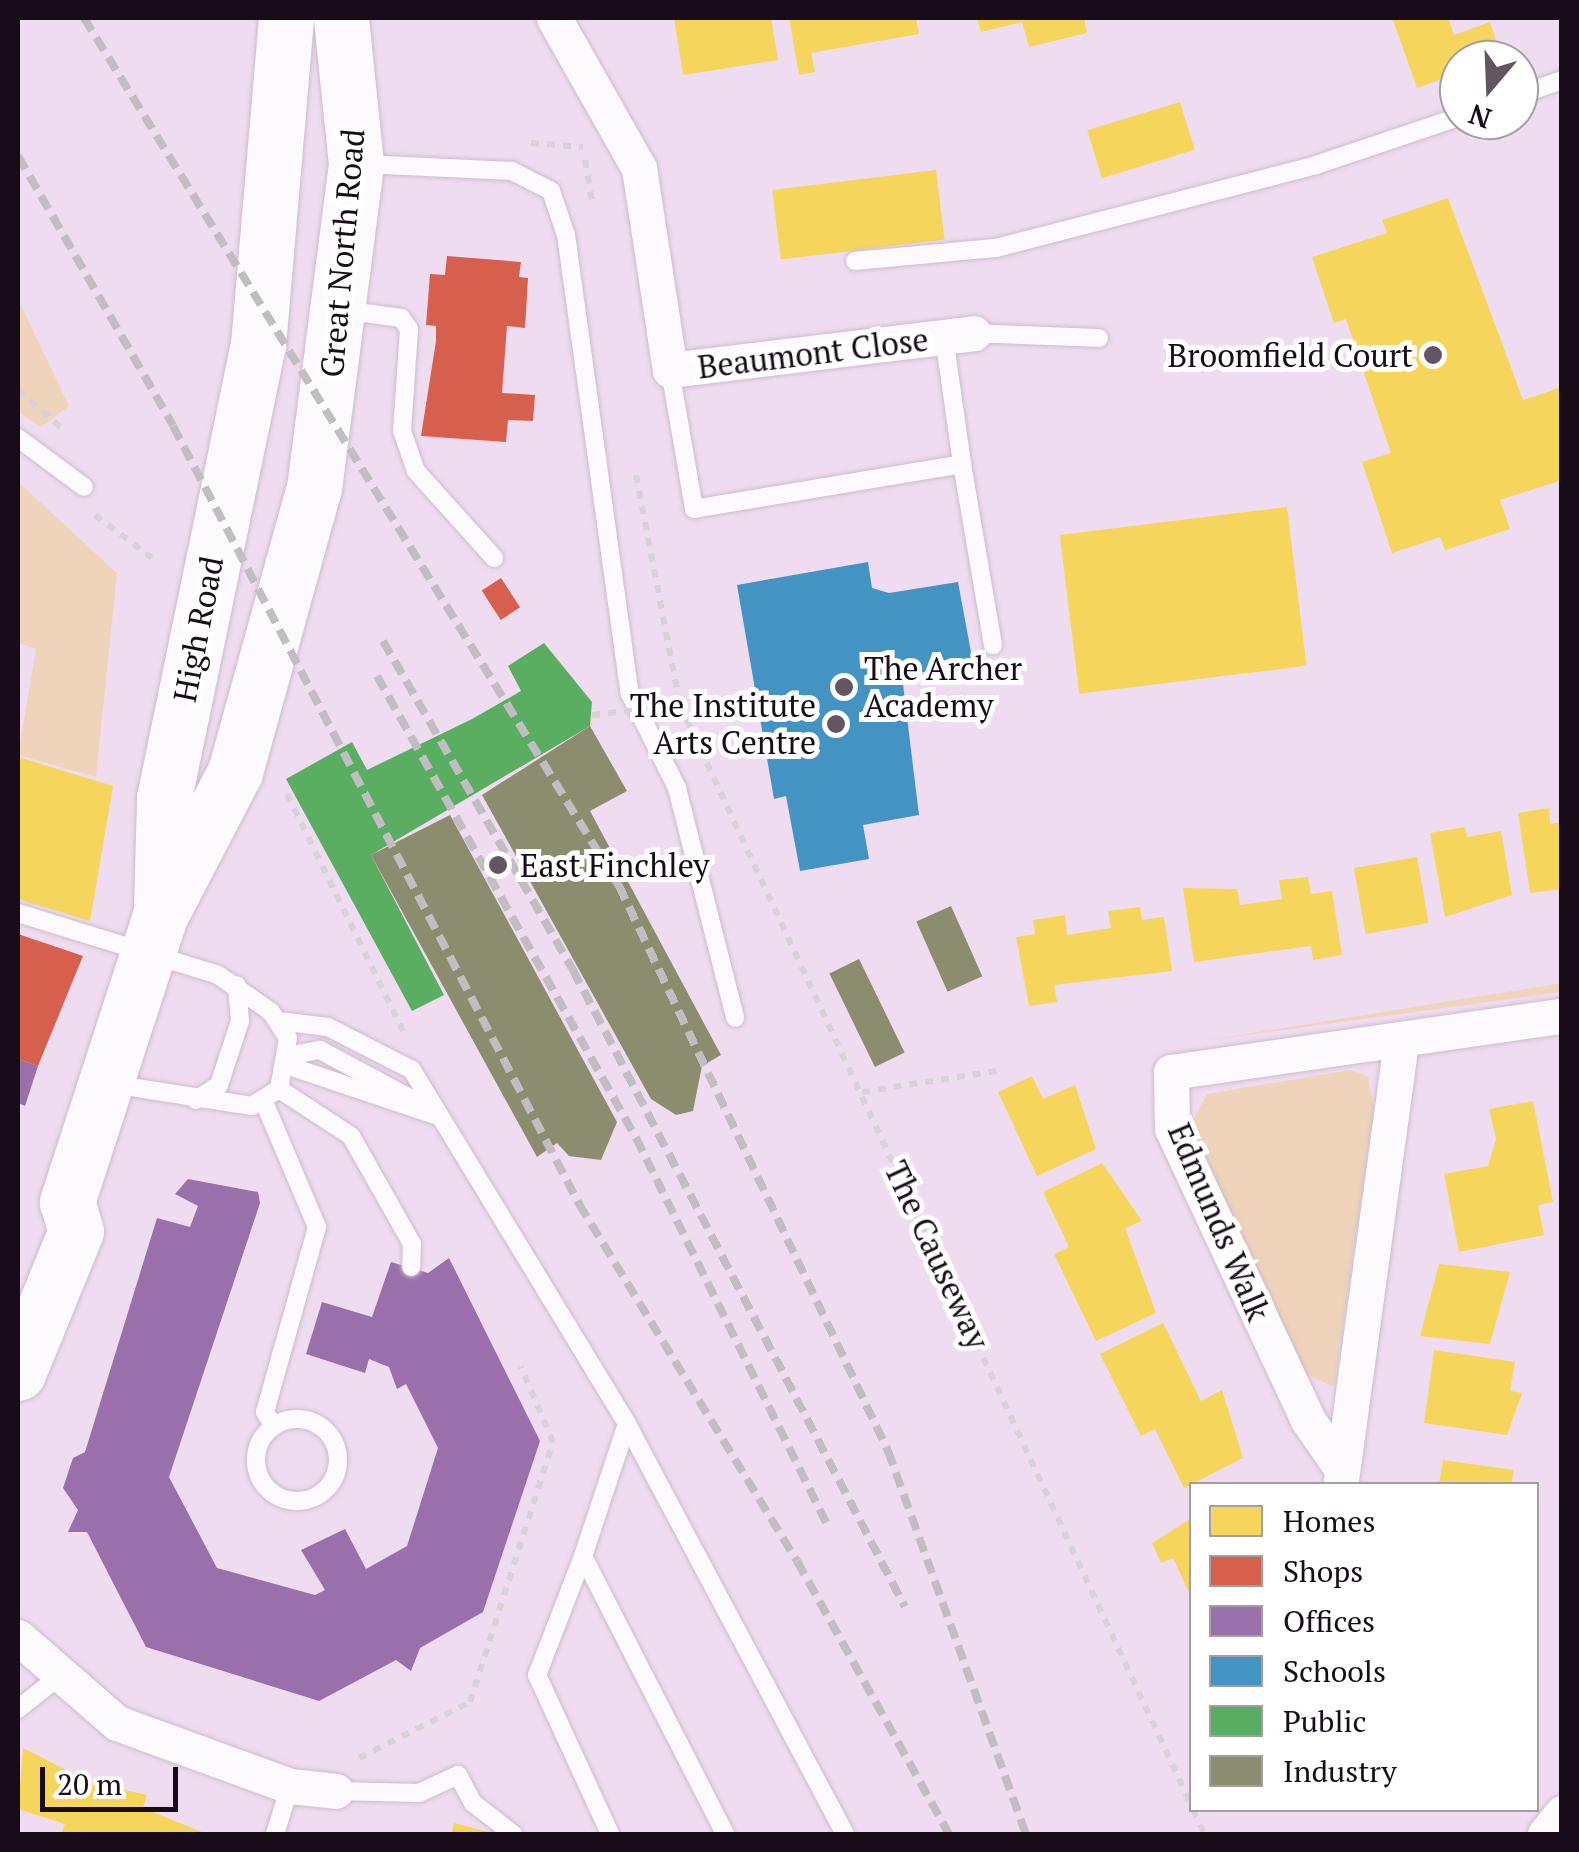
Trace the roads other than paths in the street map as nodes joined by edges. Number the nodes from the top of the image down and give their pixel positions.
1 (286, 18) edge
2 (341, 18) edge
3 (554, 18) edge
4 (1439, 123) edge
5 (356, 164) junction
6 (855, 261) dead end
7 (341, 310) junction
8 (959, 335) junction
9 (1098, 338) dead end
10 (670, 370) junction
11 (18, 438) edge
12 (962, 464) junction
13 (84, 487) dead end
14 (314, 488) joint
15 (494, 558) dead end
16 (994, 645) dead end
17 (18, 913) edge
18 (155, 934) junction
19 (236, 985) junction
20 (1562, 1016) edge
21 (734, 1018) dead end
22 (279, 1021) junction
23 (1401, 1042) junction
24 (287, 1060) junction
25 (105, 1082) junction
26 (279, 1089) junction
27 (196, 1100) junction
28 (264, 1102) junction
29 (441, 1116) junction
30 (67, 1202) junction
31 (410, 1267) dead end
32 (18, 1276) edge
33 (18, 1373) edge
34 (627, 1424) junction
35 (274, 1426) junction
36 (1340, 1475) edge
37 (582, 1556) junction
38 (18, 1637) edge
39 (61, 1675) junction
40 (18, 1709) edge
41 (346, 1783) joint
42 (290, 1786) junction
43 (1562, 1813) edge
44 (275, 1834) edge
45 (513, 1834) edge
46 (610, 1834) edge
47 (725, 1834) edge
48 (845, 1834) edge
49 (1545, 1834) edge

1 - 18 main road, High Road
2 - 5 main road, Great North Road
3 - 10 street, Beaumont Close
4 - 6 lane
5 - 7 main road, Great North Road
5 - 21 lane
7 - 14 main road, Great North Road
7 - 15 lane
8 - 9 lane
8 - 10 street, Beaumont Close
8 - 12 lane
10 - 12 lane
11 - 13 lane
12 - 16 lane
14 - 18 main road, High Road
17 - 18 lane
18 - 19 lane
18 - 25 main road, High Road
19 - 22 lane
19 - 27 lane
20 - 23 street, Edmunds Walk
22 - 24 lane
22 - 29 lane
23 - 36 street, Edmunds Walk
23 - 36 street, Edmunds Walk
24 - 26 lane
24 - 29 lane
24 - 29 lane
25 - 27 lane
25 - 30 main road, High Road
26 - 28 lane
26 - 31 lane
27 - 28 lane
28 - 35 lane
29 - 34 lane
30 - 32 main road, High Road
30 - 33 main road, High Road
34 - 37 lane
34 - 48 lane
35 - 35 lane
37 - 46 lane
37 - 47 lane
38 - 39 street
39 - 40 lane
39 - 42 street
41 - 42 street
41 - 45 lane
42 - 44 lane
43 - 49 street

